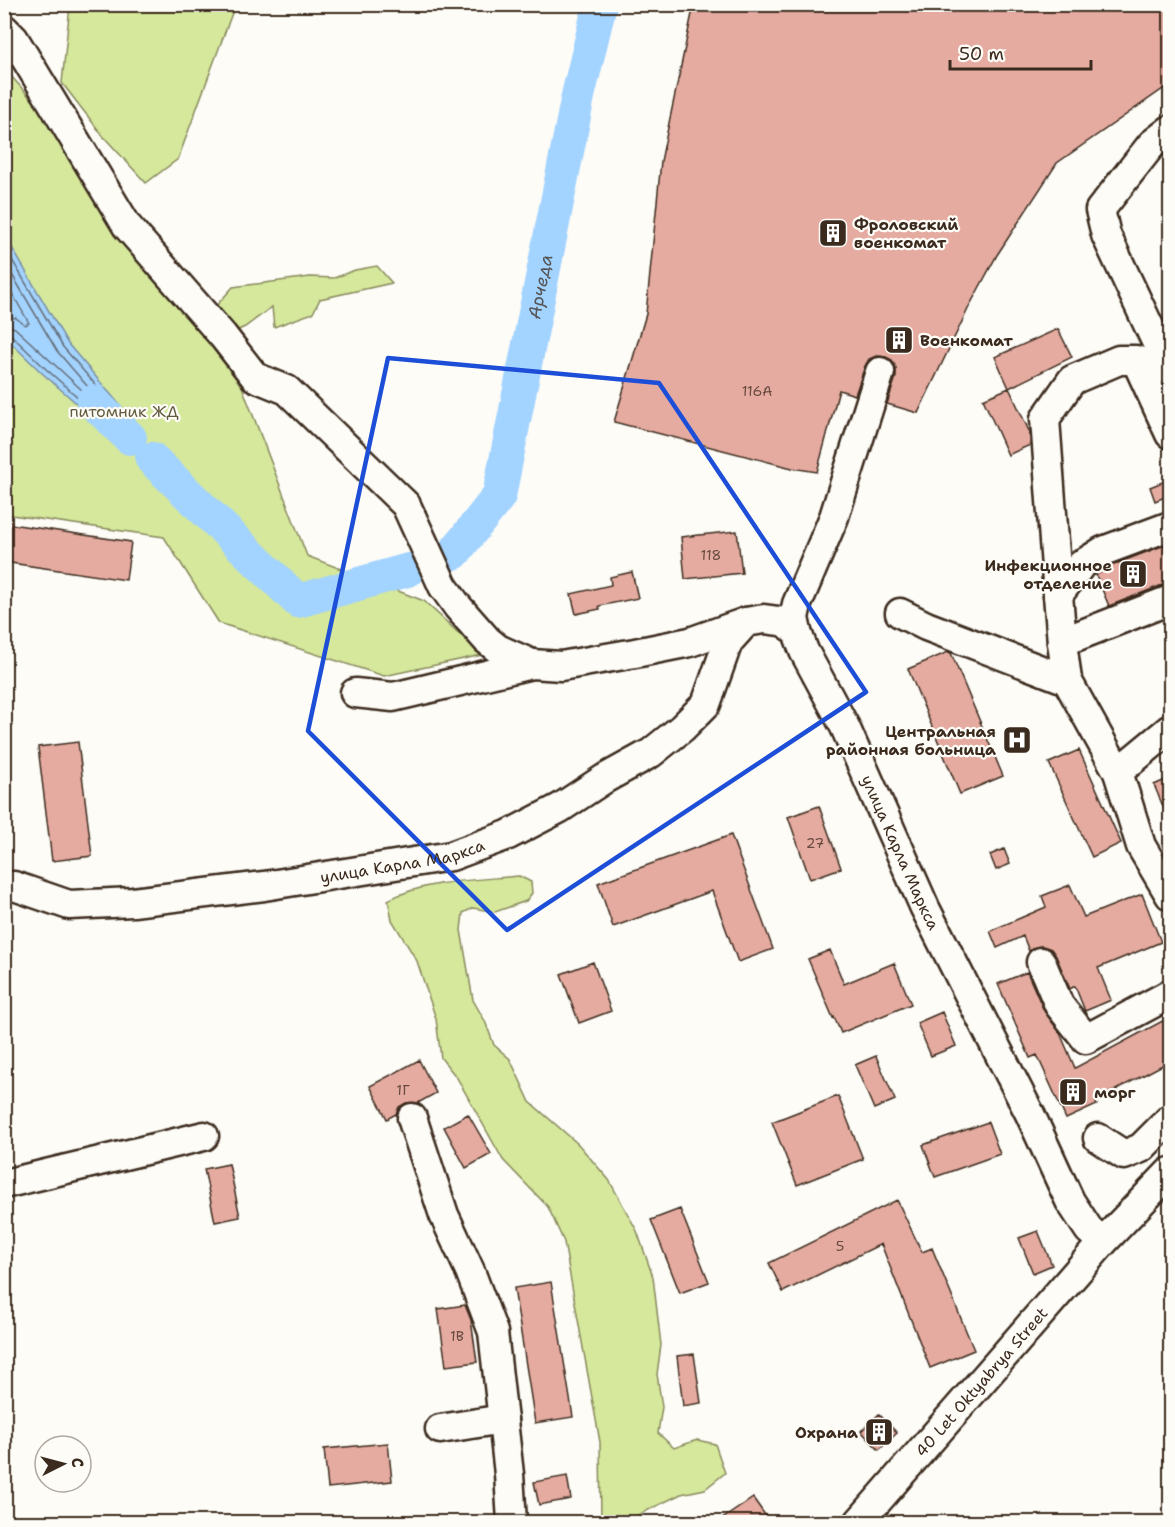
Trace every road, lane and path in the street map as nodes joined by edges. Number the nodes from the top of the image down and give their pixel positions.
1 (4, 29) edge
2 (1170, 130) edge
3 (1170, 371) edge
4 (880, 372) dead end
5 (1170, 434) edge
6 (1170, 526) edge
7 (1058, 595) junction
8 (1170, 600) edge
9 (900, 613) dead end
10 (746, 622) junction
11 (797, 632) junction
12 (1062, 642) junction
13 (532, 664) junction
14 (1067, 680) junction
15 (355, 693) dead end
16 (1170, 729) edge
17 (1118, 772) junction
18 (4, 887) edge
19 (1170, 895) edge
20 (1041, 962) dead end
21 (1170, 994) edge
22 (412, 1118) dead end
23 (1170, 1119) edge
24 (204, 1136) dead end
25 (1098, 1138) dead end
26 (1170, 1172) edge
27 (4, 1184) edge
28 (1103, 1242) junction
29 (503, 1419) junction
30 (440, 1430) dead end
31 (512, 1522) edge
32 (859, 1522) edge

1 - 13 street
2 - 3 street
4 - 11 street, улица Карла Маркса
5 - 7 street
6 - 7 street
7 - 12 street
8 - 12 street
9 - 14 street
10 - 11 street
10 - 13 street
10 - 18 street, улица Карла Маркса
11 - 28 street, улица Карла Маркса
12 - 14 street
13 - 15 street
14 - 17 street
16 - 17 street
17 - 19 street
20 - 21 street
22 - 29 street
23 - 25 street
24 - 27 street
26 - 28 street, 40 Let Oktyabrya Street
28 - 32 street, 40 Let Oktyabrya Street
29 - 30 street
29 - 31 street

